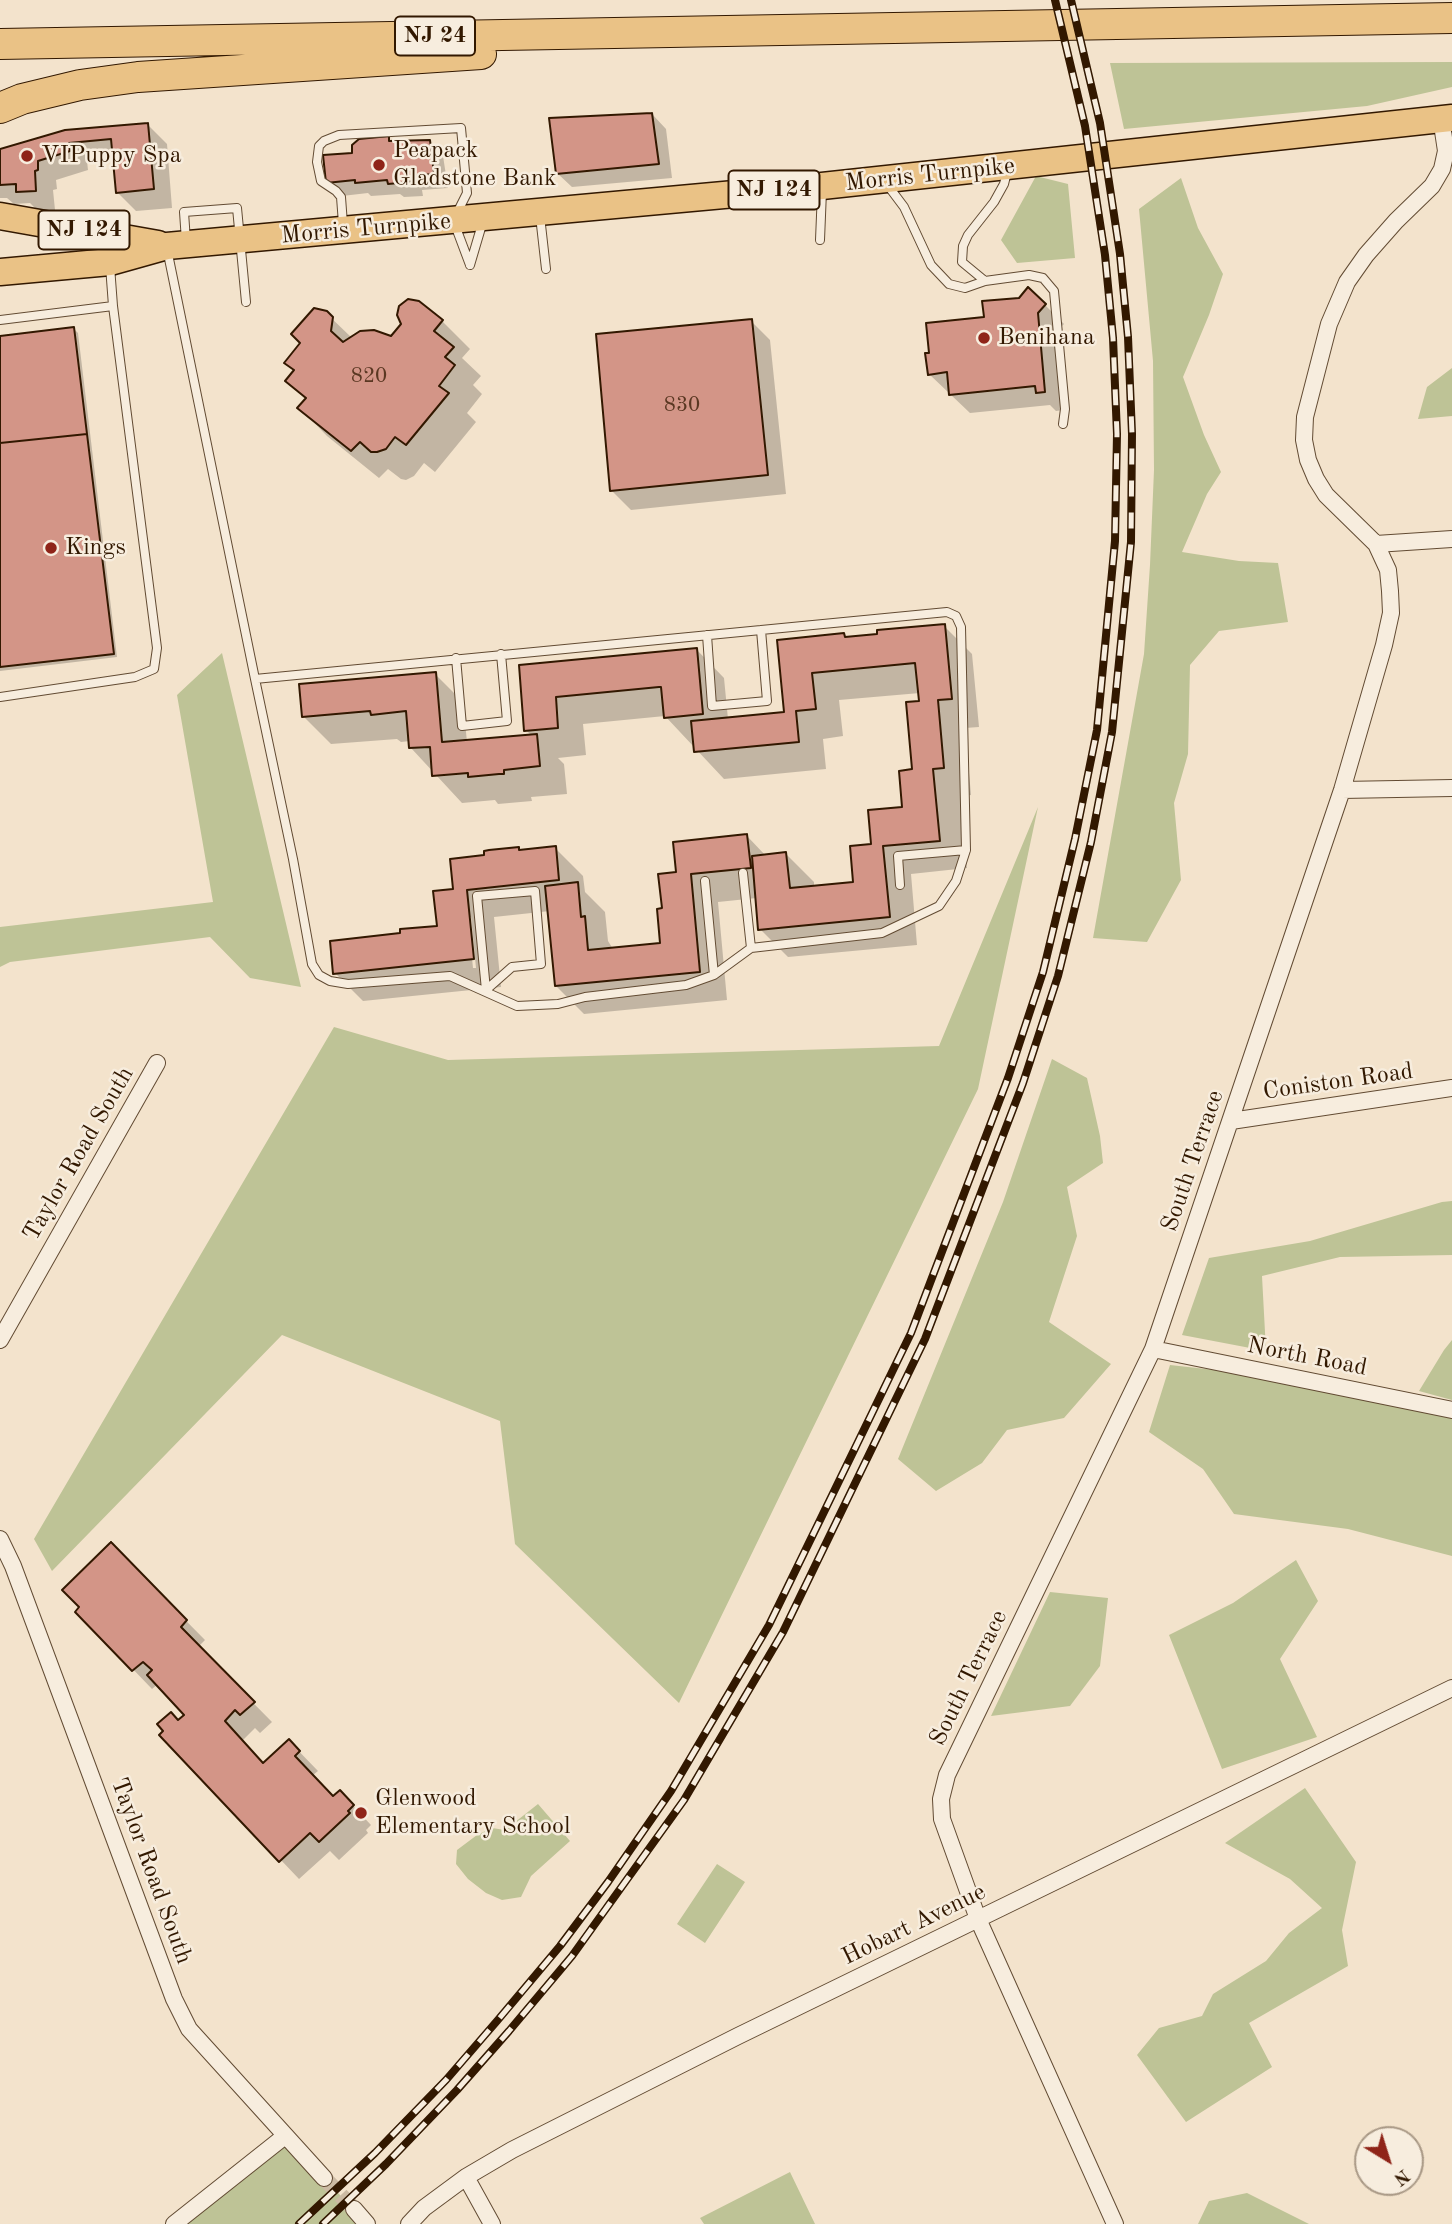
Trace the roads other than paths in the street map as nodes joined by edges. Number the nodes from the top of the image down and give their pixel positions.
1 (1452, 18) edge
2 (871, 27) junction
3 (0, 44) edge
4 (0, 108) edge
5 (1448, 117) edge
6 (1009, 167) junction
7 (884, 180) junction
8 (822, 186) junction
9 (540, 213) junction
10 (0, 216) edge
11 (484, 218) junction
12 (453, 221) junction
13 (343, 231) junction
14 (240, 240) junction
15 (820, 240) dead end
16 (176, 245) junction
17 (110, 262) junction
18 (546, 269) dead end
19 (0, 272) edge
20 (985, 281) junction
21 (246, 302) dead end
22 (113, 306) junction
23 (0, 320) edge
24 (1063, 424) dead end
25 (1452, 539) edge
26 (1376, 544) junction
27 (761, 630) junction
28 (706, 635) junction
29 (501, 654) junction
30 (456, 658) junction
31 (255, 679) junction
32 (0, 697) edge
33 (1452, 789) edge
34 (1342, 790) junction
35 (966, 850) junction
36 (743, 873) dead end
37 (705, 881) dead end
38 (900, 885) dead end
39 (751, 948) junction
40 (714, 975) junction
41 (486, 990) junction
42 (157, 1063) dead end
43 (1452, 1088) edge
44 (1231, 1121) junction
45 (0, 1340) edge
46 (1153, 1349) junction
47 (1452, 1410) edge
48 (0, 1539) edge
49 (1452, 1688) edge
50 (978, 1919) junction
51 (285, 2136) junction
52 (466, 2177) junction
53 (324, 2178) tunnel mouth
54 (354, 2209) tunnel mouth
55 (174, 2224) edge
56 (367, 2224) edge
57 (409, 2224) edge
58 (492, 2224) edge
59 (1115, 2224) edge

1 - 2 highway, NJ 24
2 - 3 highway, NJ 24
2 - 4 highway
5 - 6 main road, Morris Turnpike / NJ 124
5 - 26 street, South Terrace
6 - 7 main road, Morris Turnpike / NJ 124
6 - 20 lane
7 - 8 main road, Morris Turnpike / NJ 124
7 - 20 lane
8 - 9 main road, Morris Turnpike / NJ 124
8 - 15 lane
9 - 11 main road, Morris Turnpike / NJ 124
9 - 18 lane
10 - 16 main road, Morris Turnpike / NJ 124
11 - 12 main road, Morris Turnpike / NJ 124
11 - 12 lane
12 - 13 main road, Morris Turnpike / NJ 124
12 - 13 lane
13 - 14 main road, Morris Turnpike / NJ 124
14 - 16 main road, Morris Turnpike / NJ 124
14 - 21 lane
16 - 17 main road, Morris Turnpike / NJ 124
16 - 31 lane
17 - 19 main road, Morris Turnpike / NJ 124
17 - 22 lane
20 - 24 lane
22 - 23 lane
22 - 32 lane
25 - 26 street
26 - 34 street, South Terrace
27 - 28 lane
27 - 28 lane
27 - 35 lane
28 - 29 lane
29 - 30 lane
29 - 30 lane
30 - 31 lane
31 - 41 lane
33 - 34 street
34 - 44 street, South Terrace
35 - 38 lane
35 - 39 lane
36 - 39 lane
37 - 40 lane
39 - 40 lane
40 - 41 lane
41 - 41 lane
42 - 45 street, Taylor Road South
43 - 44 street, Coniston Road
44 - 46 street, South Terrace
46 - 47 street, North Road
46 - 50 street, South Terrace
48 - 51 street, Taylor Road South
49 - 50 street, Hobart Avenue
50 - 52 street, Hobart Avenue
50 - 59 street, South Terrace
51 - 53 street, Taylor Road South
51 - 55 street
52 - 57 street, Hobart Avenue
52 - 58 street
54 - 56 street

